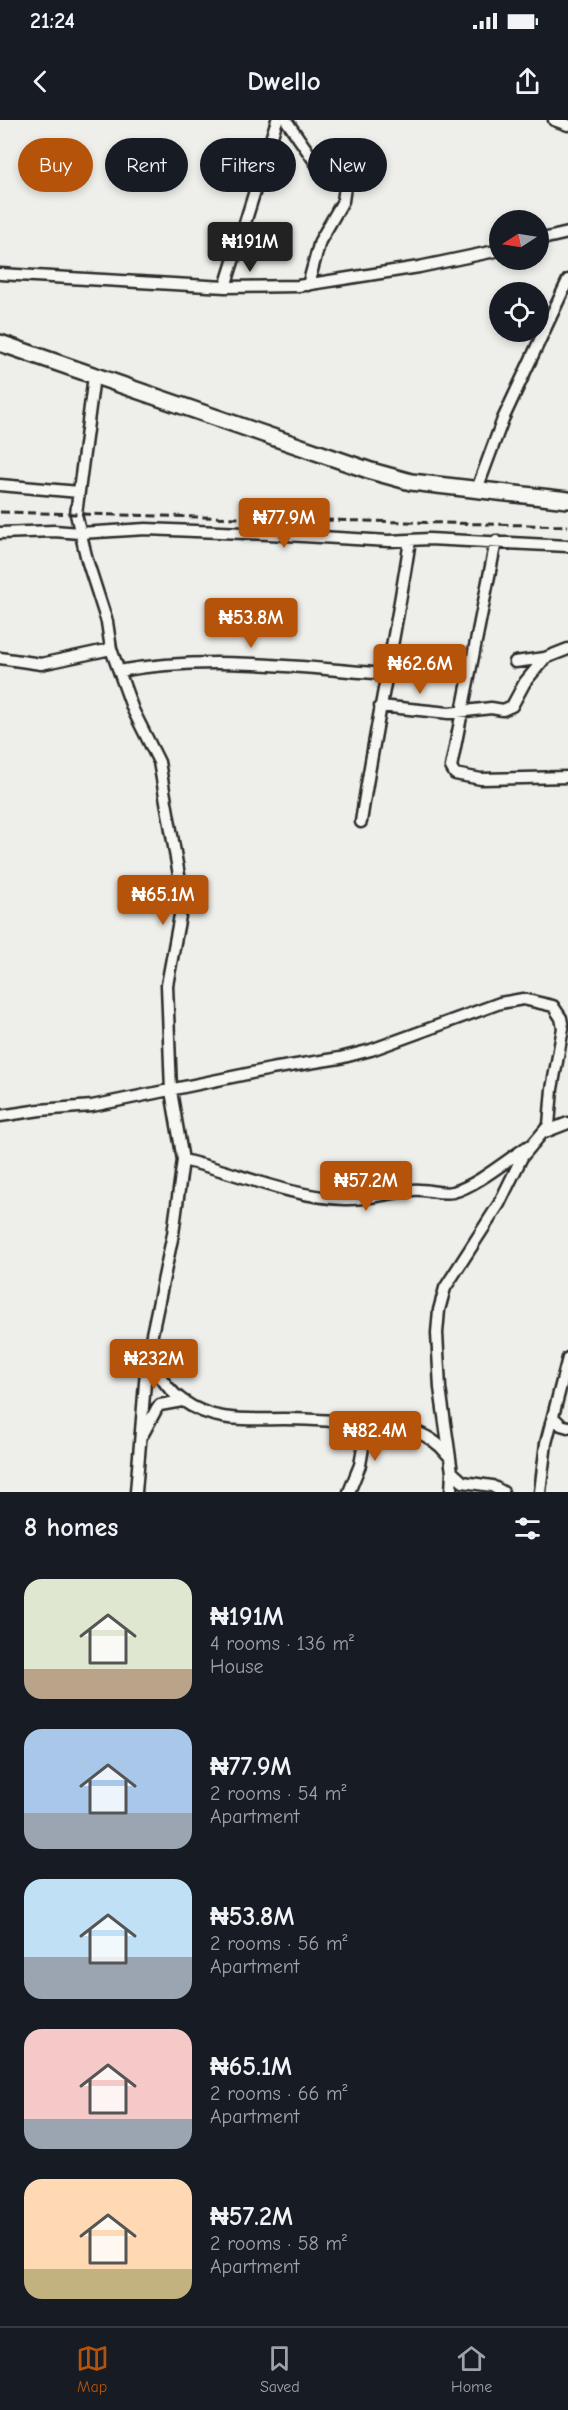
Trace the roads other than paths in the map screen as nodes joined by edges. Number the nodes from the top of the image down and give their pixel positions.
1 (277, 120) edge
2 (285, 120) edge
3 (554, 120) edge
4 (568, 125) edge
5 (568, 233) edge
6 (549, 237) edge
7 (489, 252) edge
8 (0, 274) edge
9 (568, 280) edge
10 (308, 285) junction
11 (225, 287) junction
12 (0, 343) edge
13 (94, 376) junction
14 (0, 485) edge
15 (477, 489) junction
16 (78, 492) junction
17 (568, 500) edge
18 (0, 532) edge
19 (80, 533) junction
20 (410, 540) junction
21 (496, 541) junction
22 (568, 546) edge
23 (111, 649) junction
24 (568, 649) edge
25 (0, 658) edge
26 (545, 658) junction
27 (515, 662) dead end
28 (119, 671) junction
29 (386, 675) junction
30 (380, 706) junction
31 (461, 711) junction
32 (568, 777) edge
33 (361, 822) dead end
34 (563, 1054) edge
35 (171, 1091) junction
36 (0, 1116) edge
37 (568, 1123) edge
38 (545, 1132) junction
39 (533, 1143) junction
40 (183, 1160) junction
41 (147, 1358) junction
42 (568, 1358) edge
43 (183, 1401) junction
44 (554, 1418) junction
45 (367, 1424) junction
46 (568, 1427) edge
47 (141, 1438) junction
48 (450, 1458) junction
49 (452, 1472) junction
50 (136, 1492) edge
51 (349, 1492) edge
52 (451, 1492) edge
53 (503, 1492) edge
54 (540, 1492) edge

1 - 11 street
2 - 10 street
3 - 4 street
5 - 6 street
7 - 10 street
8 - 11 street
9 - 15 street
10 - 11 street
12 - 13 main road
13 - 15 main road
13 - 16 street
14 - 16 street
15 - 17 main road
16 - 19 street
18 - 19 street
19 - 20 street
19 - 23 street
20 - 21 street
20 - 29 street
21 - 22 street
21 - 31 street
23 - 25 street
23 - 28 street
24 - 26 street
26 - 27 street
26 - 31 street
28 - 29 street
28 - 35 street
29 - 30 street
30 - 31 street
30 - 33 street
31 - 32 street
34 - 35 street
34 - 38 street
35 - 36 street
35 - 40 street
37 - 38 street
38 - 39 street
39 - 40 street
39 - 48 street
40 - 41 street
41 - 43 street
41 - 47 street
42 - 44 street
43 - 45 street
43 - 47 street
44 - 46 street
44 - 54 street
45 - 48 street
45 - 51 street
47 - 50 street
48 - 49 street
49 - 52 street
49 - 53 street

